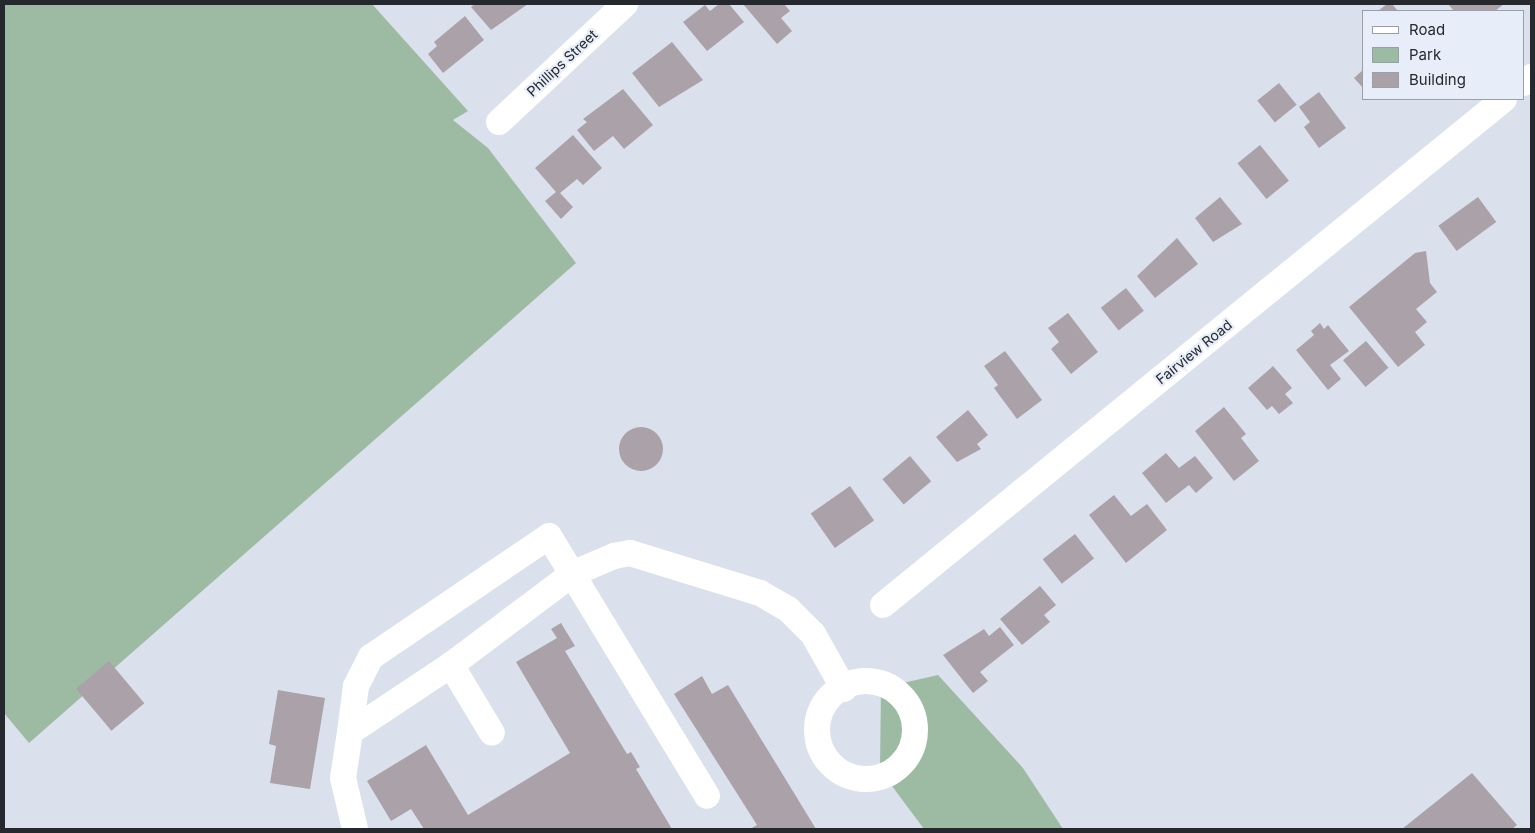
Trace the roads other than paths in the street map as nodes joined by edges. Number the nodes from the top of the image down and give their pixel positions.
1 (625, 4) edge
2 (1503, 100) edge
3 (499, 122) dead end
4 (572, 574) junction
5 (883, 605) dead end
6 (451, 665) junction
7 (844, 689) dead end
8 (350, 732) junction
9 (492, 733) dead end
10 (707, 796) dead end
11 (355, 829) edge

1 - 3 street, Phillips Street
2 - 5 street, Fairview Road
4 - 6 street
4 - 7 street
4 - 8 street
4 - 10 street
6 - 8 street
6 - 9 street
8 - 11 street

